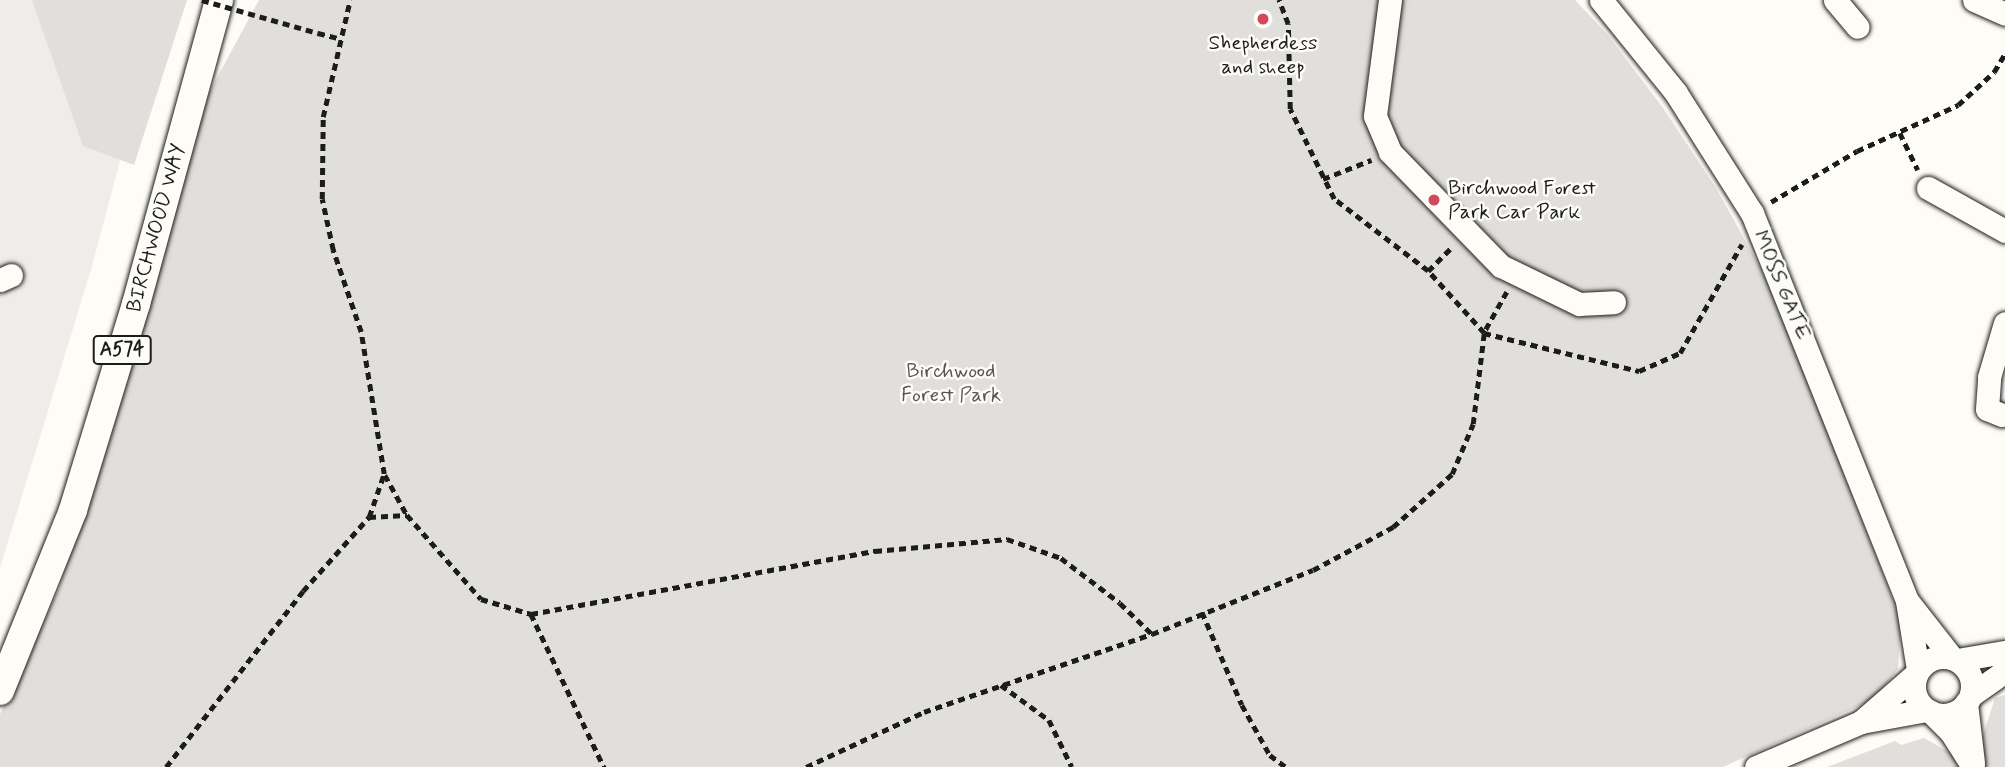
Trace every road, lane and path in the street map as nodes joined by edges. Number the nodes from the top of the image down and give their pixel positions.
1 (202, 0) edge
2 (219, 0) edge
3 (349, 0) edge
4 (1390, 0) edge
5 (1601, 0) edge
6 (1835, 0) edge
7 (1974, 0) edge
8 (1283, 1) edge
9 (2005, 14) edge
10 (1858, 26) dead end
11 (338, 38) junction
12 (2005, 54) edge
13 (1900, 133) junction
14 (1390, 152) junction
15 (1324, 179) junction
16 (1928, 188) joint
17 (1771, 202) dead end
18 (2005, 231) edge
19 (1465, 233) junction
20 (1744, 240) dead end
21 (1428, 271) junction
22 (1517, 274) junction
23 (1614, 302) dead end
24 (2005, 323) edge
25 (1484, 333) junction
26 (2001, 352) edge
27 (2002, 415) dead end
28 (384, 474) junction
29 (407, 515) junction
30 (369, 517) junction
31 (1907, 601) junction
32 (1202, 612) junction
33 (531, 614) junction
34 (1152, 634) junction
35 (2005, 652) edge
36 (1954, 659) junction
37 (2005, 671) edge
38 (1917, 672) junction
39 (1000, 684) junction
40 (0, 691) edge
41 (1968, 699) junction
42 (1929, 711) junction
43 (1861, 722) junction
44 (166, 767) edge
45 (604, 767) edge
46 (806, 767) edge
47 (1072, 767) edge
48 (1286, 767) edge
49 (1756, 767) edge

1 - 11 path, bridge
2 - 40 main road, BIRCHWOOD WAY / A574
3 - 11 path
4 - 14 street
5 - 31 street, MOSS GATE
6 - 10 street
7 - 9 street
8 - 15 path
11 - 28 path
12 - 13 path
13 - 16 path
13 - 17 path
14 - 15 path
14 - 19 street
15 - 21 path
16 - 18 street
19 - 21 path
19 - 22 street
20 - 25 path
21 - 25 path
22 - 23 street
22 - 25 path
24 - 26 street
25 - 32 path
26 - 27 street
28 - 29 path
28 - 30 path
29 - 30 path
29 - 33 path
30 - 44 path
31 - 36 street, MOSS GATE
31 - 38 street, MOSS GATE
32 - 34 path
32 - 48 path
33 - 34 path
33 - 45 path
34 - 39 path
35 - 36 street
36 - 38 street
36 - 41 street
37 - 41 street
38 - 42 street
38 - 43 street
39 - 46 path
39 - 47 path
41 - 42 street
41 - 42 street
42 - 43 street
43 - 49 street

